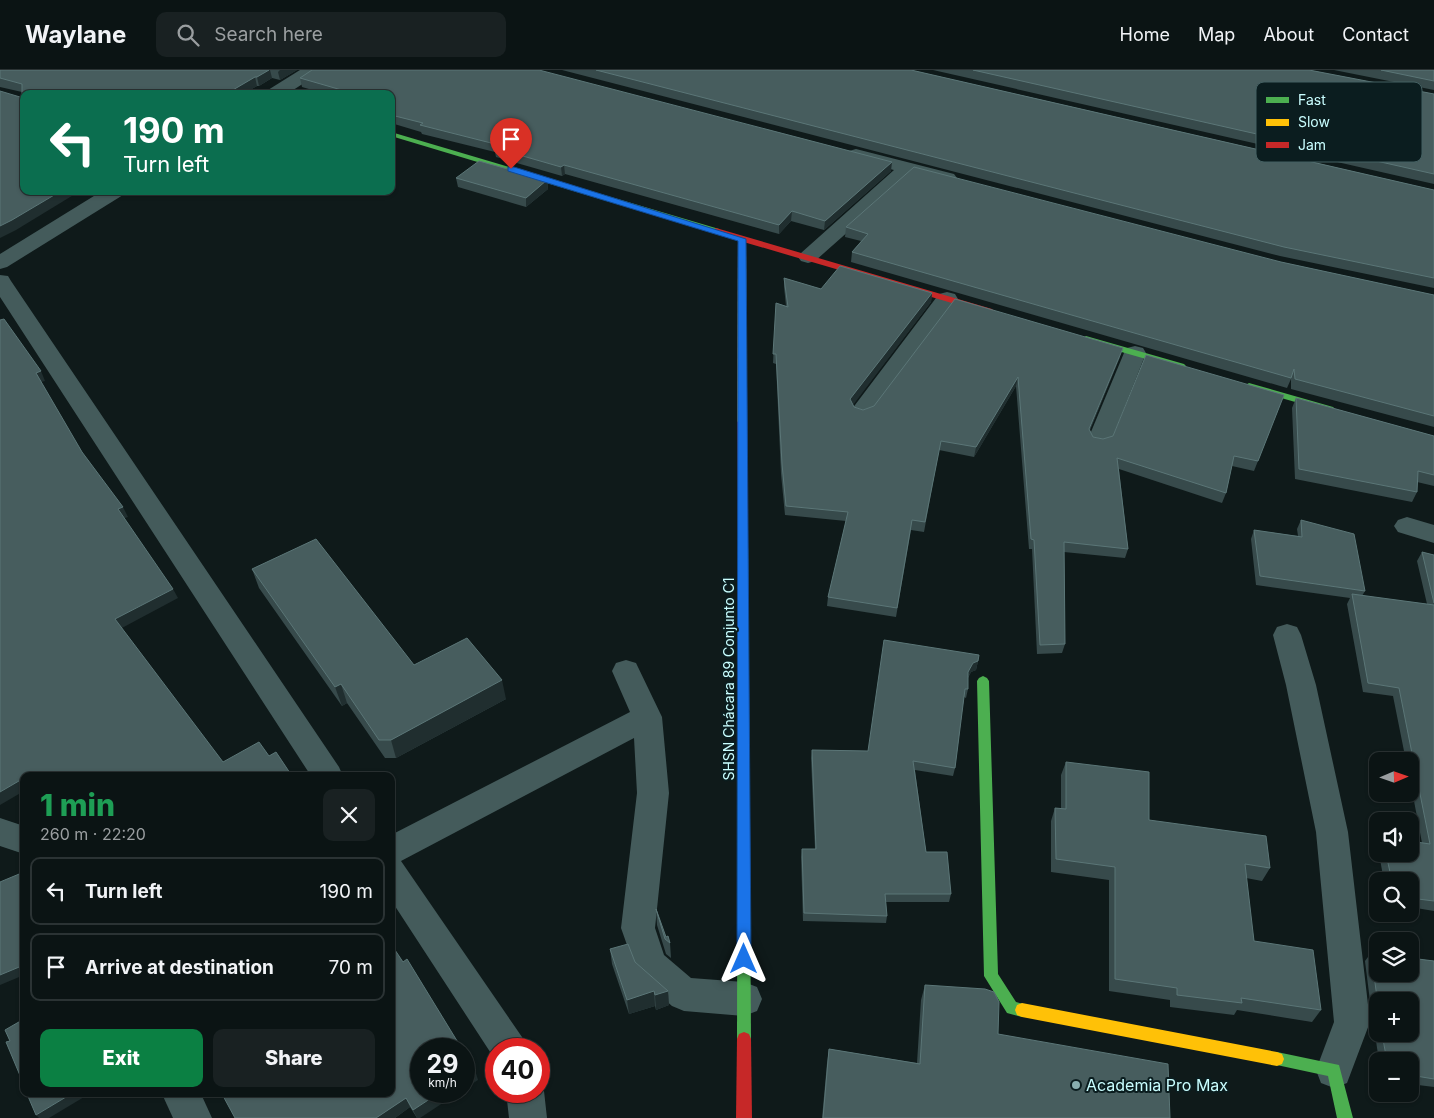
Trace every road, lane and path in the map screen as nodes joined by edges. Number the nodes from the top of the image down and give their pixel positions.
1 (312, 70) edge
2 (280, 90) edge
3 (395, 135) edge
4 (842, 151) edge
5 (908, 168) junction
6 (965, 183) edge
7 (110, 195) edge
8 (742, 239) junction
9 (808, 257) junction
10 (0, 263) edge
11 (0, 281) edge
12 (947, 299) junction
13 (1003, 315) edge
14 (1078, 337) edge
15 (1135, 353) junction
16 (1191, 369) edge
17 (1238, 383) edge
18 (863, 410) edge
19 (1341, 412) edge
20 (1100, 439) edge
21 (1406, 526) dead end
22 (1434, 534) edge
23 (1287, 634) dead end
24 (626, 671) dead end
25 (983, 681) dead end
26 (647, 717) junction
27 (325, 772) edge
28 (0, 832) edge
29 (20, 839) edge
30 (395, 849) edge
31 (395, 878) edge
32 (744, 999) junction
33 (502, 1038) edge
34 (1334, 1070) junction
35 (182, 1097) edge
36 (526, 1103) edge
37 (193, 1118) edge
38 (528, 1118) edge
39 (744, 1118) edge
40 (1345, 1118) edge

1 - 2 street
3 - 8 street
4 - 5 street
5 - 6 street
5 - 9 street
7 - 10 street
8 - 9 street
8 - 32 street, SHSN Chácara 89 Conjunto C1
9 - 12 street
11 - 27 street
12 - 13 street
12 - 18 street
14 - 15 street
15 - 16 street
15 - 20 street
17 - 19 street
21 - 22 street
23 - 34 street
24 - 26 street
25 - 34 street
26 - 30 street
26 - 32 street
28 - 29 street
31 - 33 street
32 - 39 street, SHSN Chácara 89 Conjunto C1
34 - 40 street
35 - 37 street
36 - 38 street

